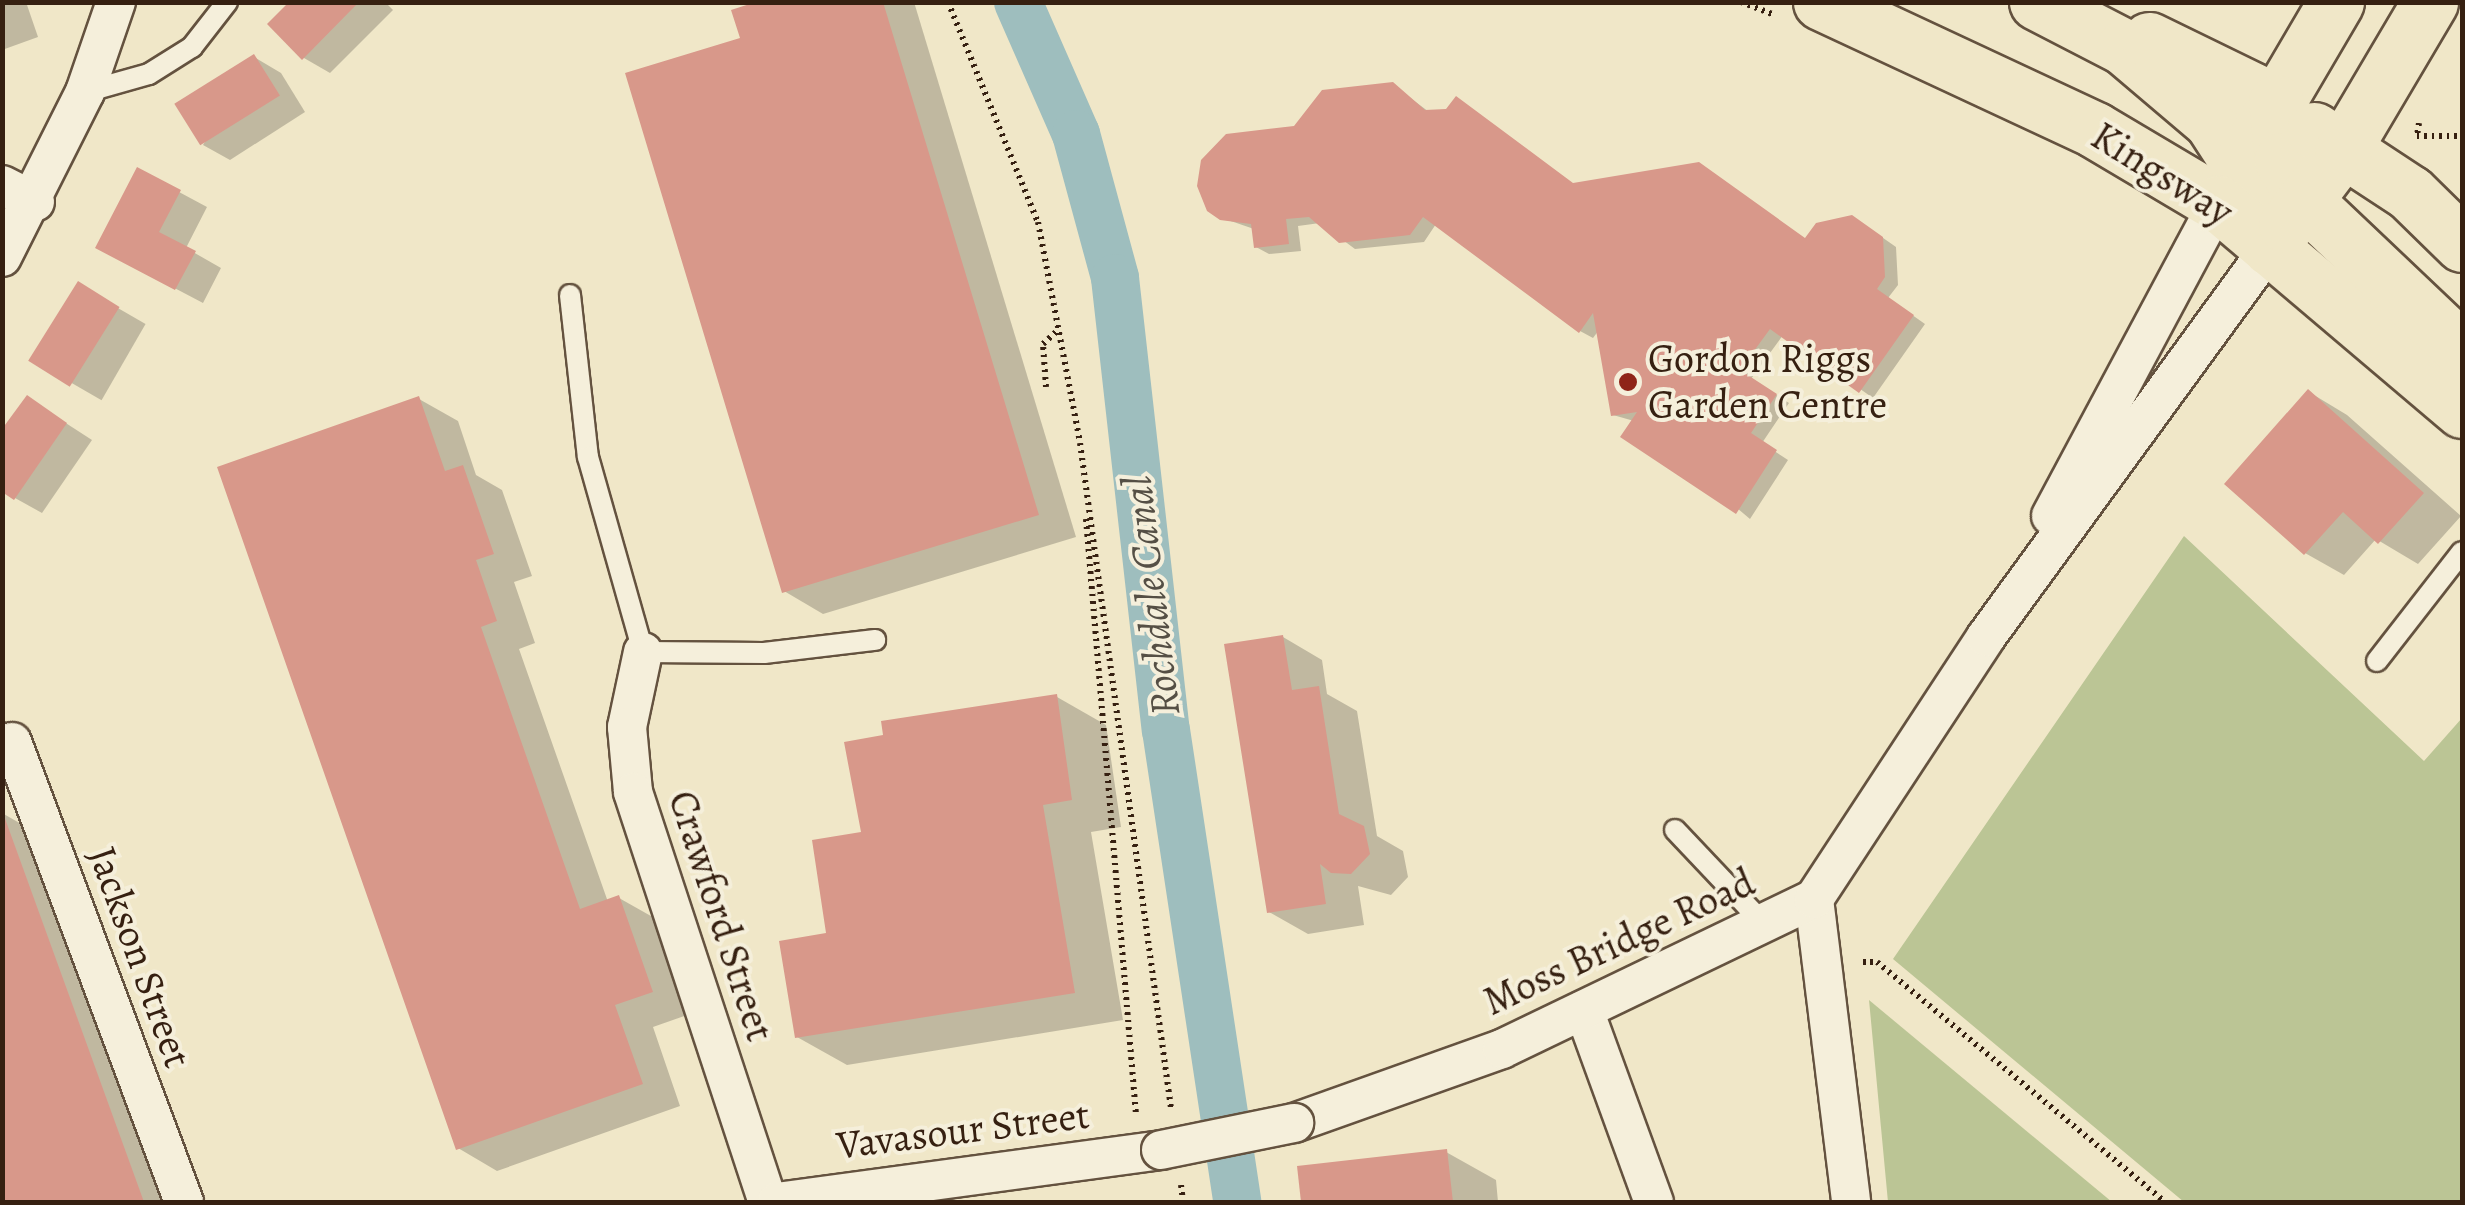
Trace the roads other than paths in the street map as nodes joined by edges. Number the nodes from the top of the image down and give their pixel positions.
1 (116, 2) edge
2 (227, 2) edge
3 (1821, 2) edge
4 (2037, 2) edge
5 (2053, 2) edge
6 (2336, 2) edge
7 (2430, 2) edge
8 (85, 92) junction
9 (2276, 102) junction
10 (2342, 151) junction
11 (2229, 183) junction
12 (18, 194) edge
13 (2304, 200) junction
14 (2462, 244) edge
15 (2270, 248) junction
16 (2, 257) edge
17 (570, 295) dead end
18 (2462, 350) edge
19 (2462, 410) edge
20 (2462, 552) edge
21 (1986, 637) junction
22 (875, 640) dead end
23 (643, 652) junction
24 (2377, 660) dead end
25 (12, 742) dead end
26 (1675, 830) dead end
27 (1814, 899) junction
28 (1764, 924) junction
29 (1584, 1010) junction
30 (1163, 1148) joint
31 (184, 1202) edge
32 (768, 1202) edge
33 (777, 1202) edge
34 (1654, 1202) edge
35 (1851, 1202) edge

1 - 8 street
2 - 8 lane
3 - 11 main road, Kingsway
4 - 11 main road
5 - 9 main road
6 - 9 main road
7 - 10 main road
8 - 12 street
9 - 10 main road
9 - 11 main road
9 - 13 main road
10 - 13 main road
10 - 14 main road
11 - 15 main road, Kingsway
11 - 21 street, Moss Bridge Road
12 - 16 street
13 - 15 main road
13 - 18 main road
15 - 19 main road, Kingsway
15 - 21 street, Moss Bridge Road
17 - 23 lane
20 - 24 lane
21 - 27 street, Moss Bridge Road
22 - 23 lane
23 - 32 street, Crawford Street
25 - 31 street, Jackson Street
26 - 28 lane
27 - 28 street, Moss Bridge Road
27 - 35 street
28 - 29 street, Moss Bridge Road
29 - 30 street, Moss Bridge Road, bridge
29 - 34 street
30 - 33 street, Vavasour Street

